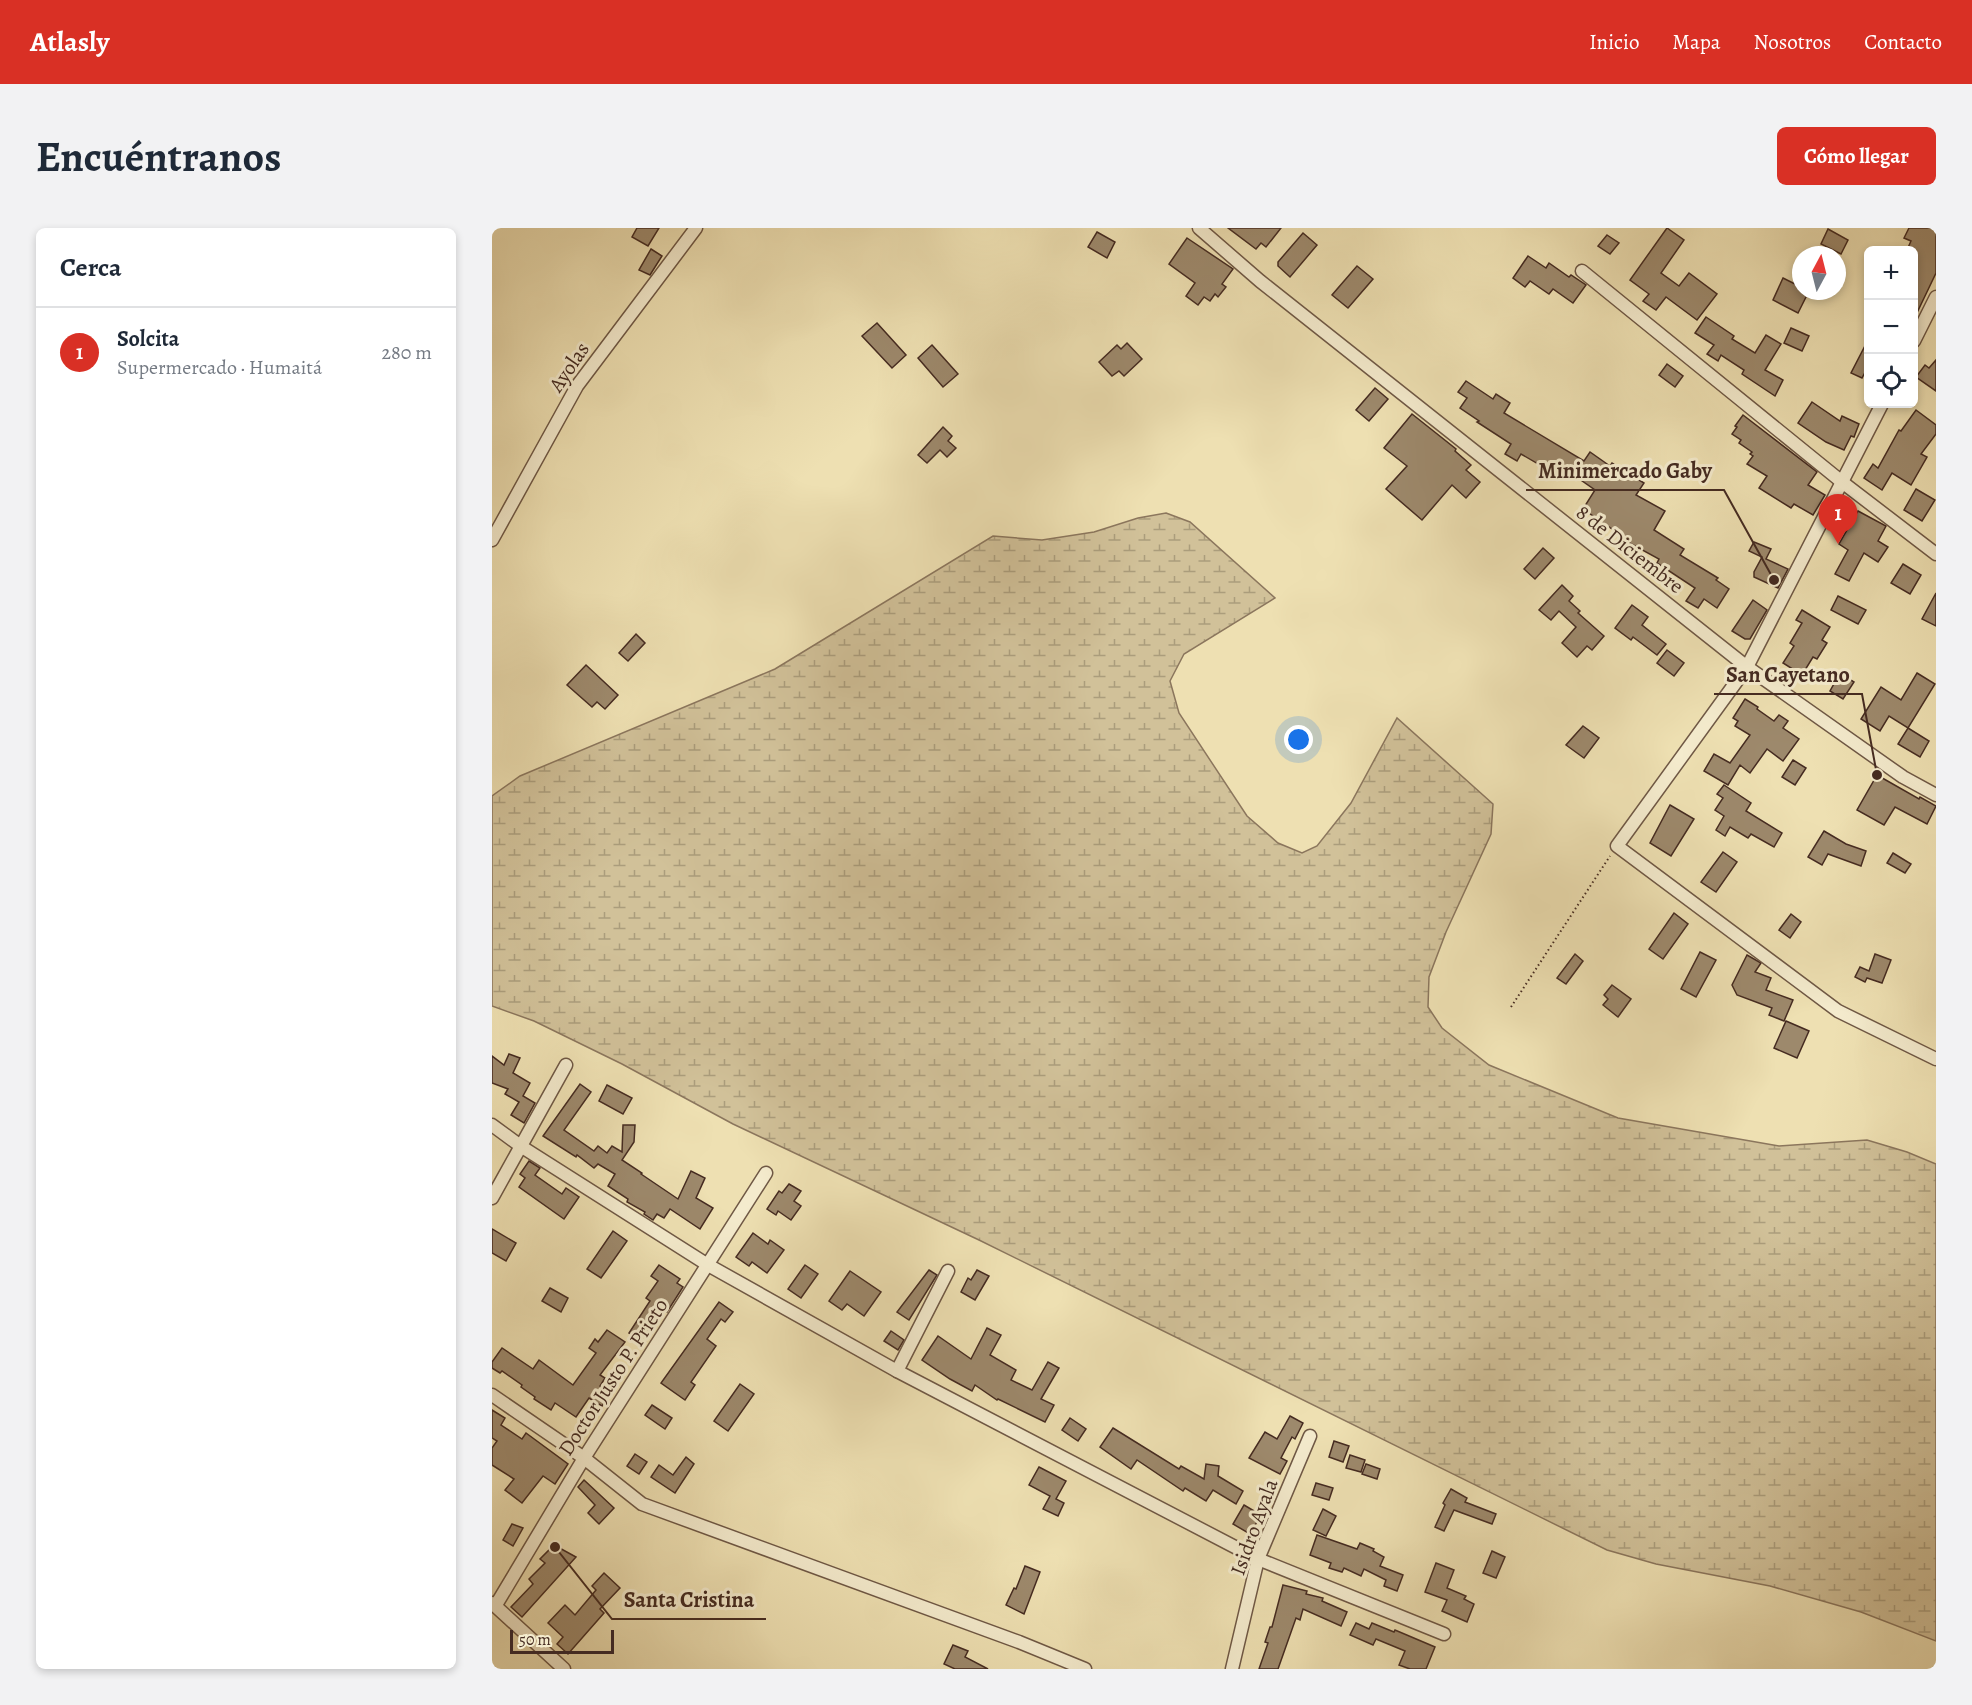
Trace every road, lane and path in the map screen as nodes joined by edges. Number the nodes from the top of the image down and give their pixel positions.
1 (696, 228) edge
2 (1199, 228) edge
3 (1581, 271) dead end
4 (1936, 297) edge
5 (1918, 333) edge
6 (1880, 408) edge
7 (1842, 482) junction
8 (492, 540) edge
9 (1936, 554) edge
10 (1747, 667) junction
11 (1936, 795) edge
12 (1617, 846) junction
13 (1511, 1007) dead end
14 (1936, 1059) edge
15 (566, 1065) dead end
16 (492, 1125) edge
17 (522, 1147) junction
18 (766, 1173) dead end
19 (492, 1198) edge
20 (708, 1265) junction
21 (948, 1271) dead end
22 (897, 1371) junction
23 (492, 1395) edge
24 (1310, 1436) dead end
25 (584, 1458) junction
26 (1258, 1559) junction
27 (494, 1604) edge
28 (1444, 1634) dead end
29 (564, 1669) edge
30 (1085, 1669) edge
31 (1232, 1669) edge

1 - 8 street, Ayolas
2 - 10 street, 8 de Diciembre
3 - 7 street
4 - 5 street
6 - 7 street
7 - 9 street
7 - 10 street
10 - 11 street, 8 de Diciembre
10 - 12 street
12 - 13 path
12 - 14 street
15 - 17 street
16 - 17 street
17 - 19 street
17 - 20 street
18 - 20 street, Doctor Justo P. Prieto
20 - 22 street
20 - 25 street, Doctor Justo P. Prieto
21 - 22 street
22 - 26 street
23 - 25 street
24 - 26 street, Isidro Ayala
25 - 27 street, Doctor Justo P. Prieto
25 - 30 street
26 - 28 street
26 - 31 street, Isidro Ayala
27 - 29 street

